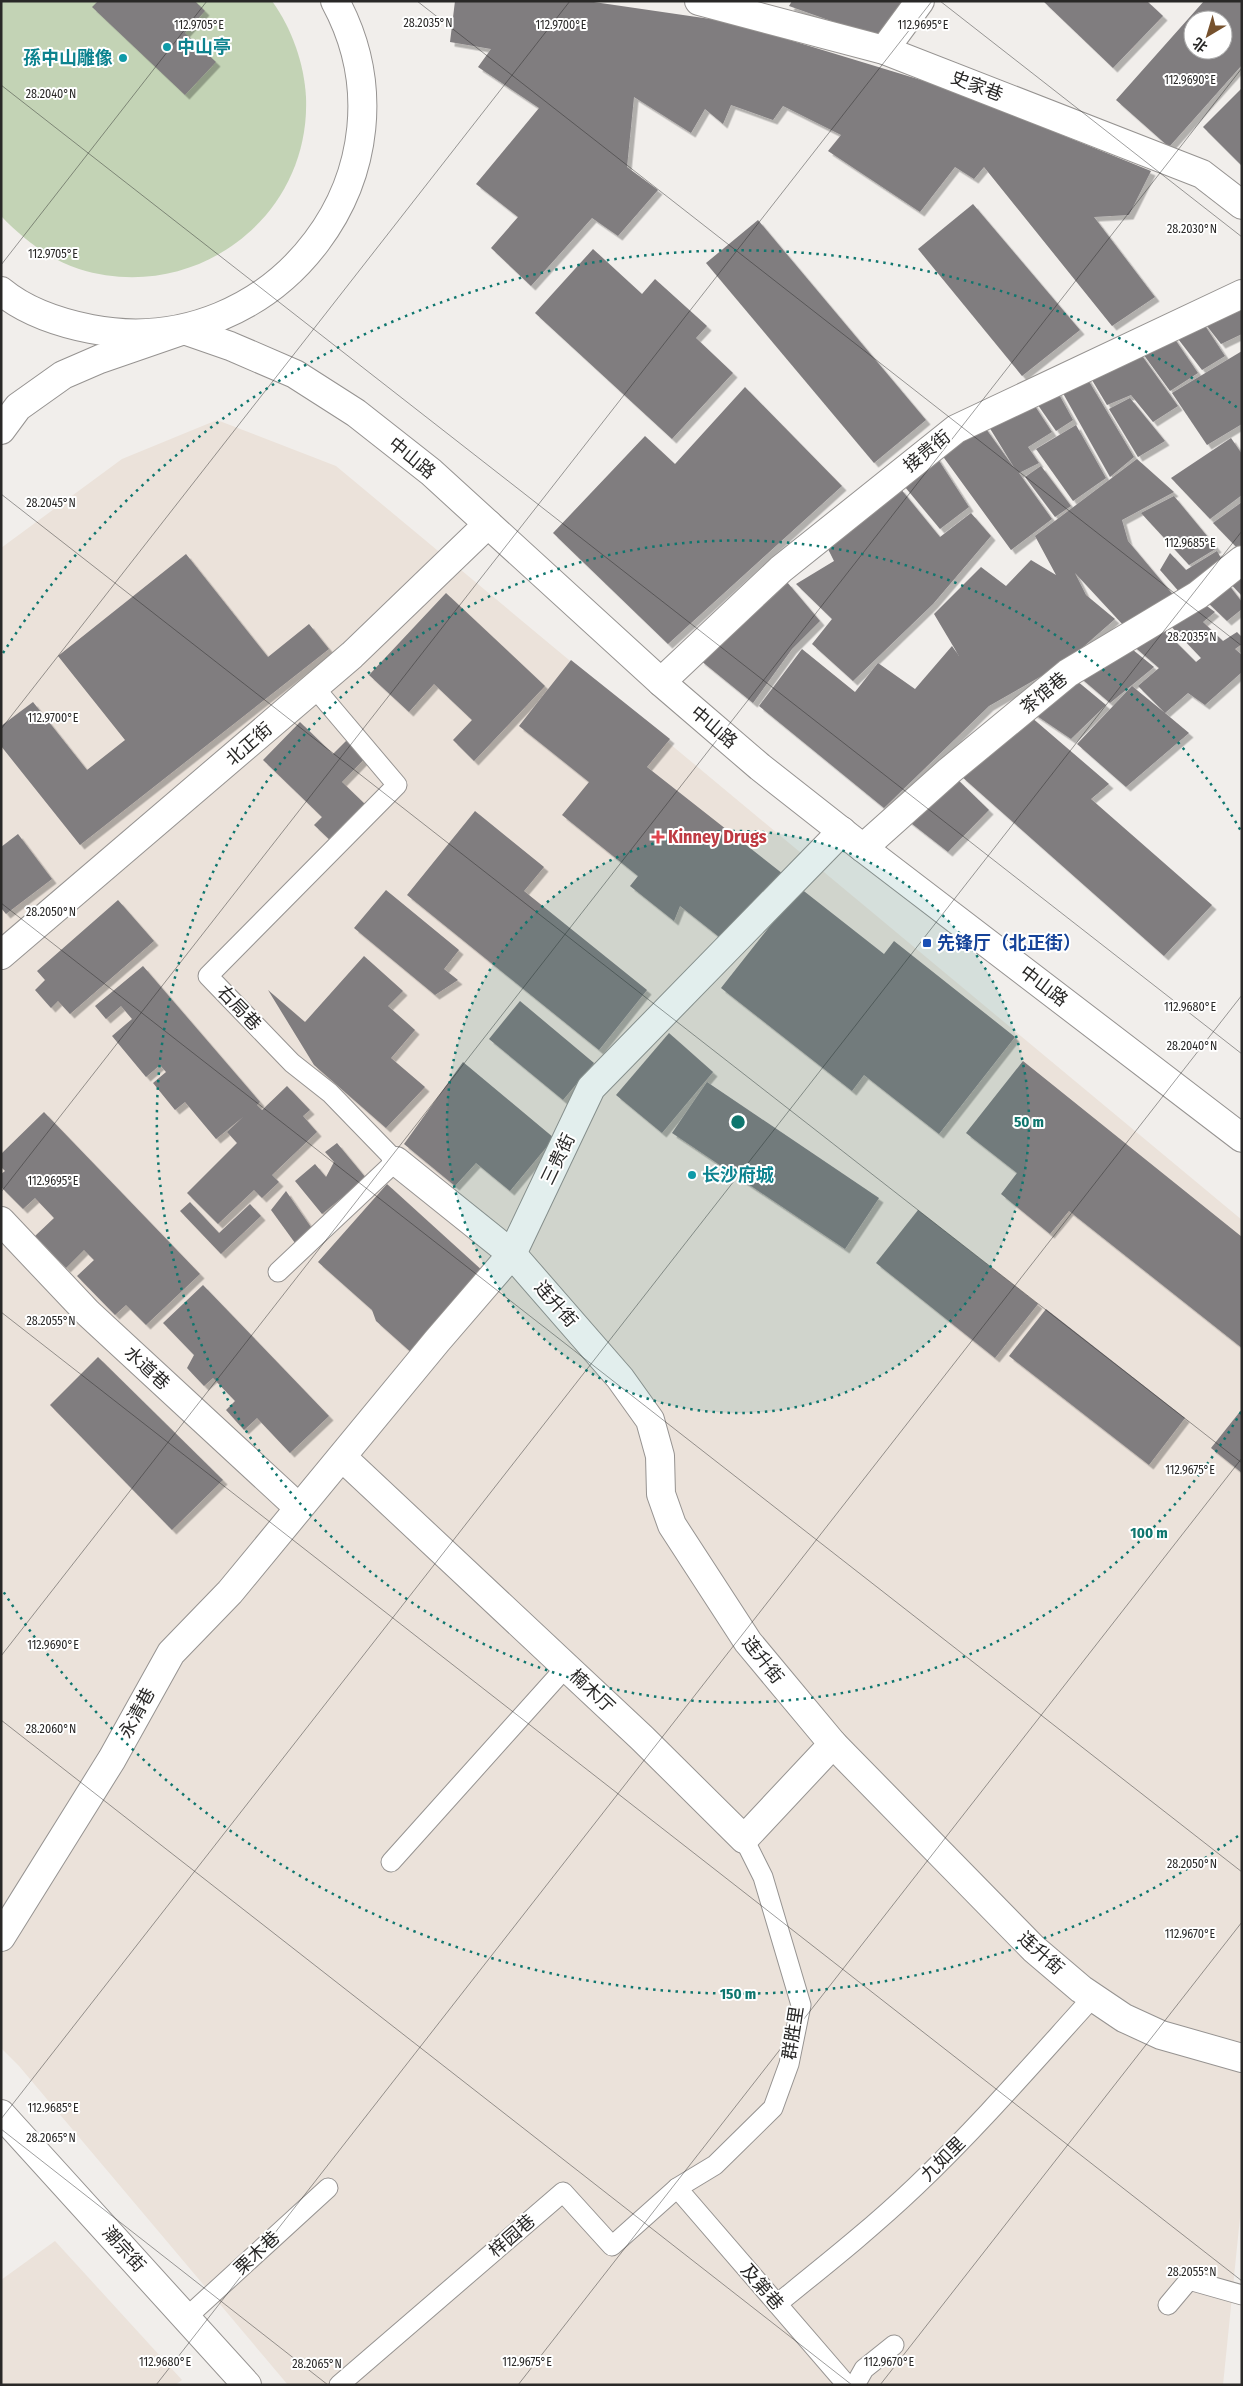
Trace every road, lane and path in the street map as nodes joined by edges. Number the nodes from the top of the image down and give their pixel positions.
1 (335, 1) edge
2 (346, 1) edge
3 (699, 1) edge
4 (920, 1) edge
5 (353, 45) junction
6 (884, 50) junction
7 (1242, 205) edge
8 (1, 291) edge
9 (1242, 294) edge
10 (184, 330) junction
11 (1, 430) edge
12 (488, 524) junction
13 (1242, 560) edge
14 (660, 682) junction
15 (314, 687) junction
16 (852, 840) junction
17 (1, 955) edge
18 (1242, 1138) edge
19 (396, 1161) junction
20 (1, 1221) edge
21 (512, 1254) junction
22 (278, 1272) dead end
23 (342, 1457) junction
24 (298, 1508) junction
25 (566, 1667) junction
26 (833, 1744) junction
27 (744, 1839) junction
28 (391, 1862) dead end
29 (1, 1937) edge
30 (1093, 1997) junction
31 (1242, 2058) edge
32 (7, 2130) edge
33 (328, 2188) dead end
34 (677, 2188) junction
35 (1242, 2295) edge
36 (777, 2304) junction
37 (1168, 2305) dead end
38 (187, 2318) junction
39 (894, 2344) dead end
40 (246, 2385) edge
41 (339, 2385) edge
42 (846, 2385) edge
43 (855, 2385) edge

1 - 5 street
2 - 5 street
3 - 6 street, 史家巷
4 - 6 street
5 - 10 street
6 - 7 street, 史家巷
8 - 10 street
9 - 14 street, 接贵街
10 - 11 street
10 - 12 street, 中山路
12 - 14 street, 中山路
12 - 15 street, 北正街
13 - 16 street, 茶馆巷
14 - 16 street, 中山路
15 - 17 street, 北正街
15 - 19 lane, 右局巷
16 - 18 street, 中山路
16 - 21 street, 三贵街
19 - 21 street, 连升街
19 - 22 lane
20 - 24 street, 水道巷
21 - 23 street, 三贵街
21 - 26 street, 连升街
23 - 24 street, 三贵街
23 - 25 street, 楠木厅
24 - 29 street, 永清巷
25 - 27 street, 楠木厅
25 - 28 lane
26 - 27 street
26 - 30 street, 连升街
27 - 34 lane, 群胜里
30 - 31 street, 连升街
30 - 36 lane, 九如里
32 - 38 street, 潮宗街
33 - 38 lane, 栗木巷
34 - 36 lane, 及第巷
34 - 41 lane, 梓园巷
35 - 37 lane
36 - 42 lane, 及第巷
38 - 40 street, 潮宗街
39 - 43 lane

